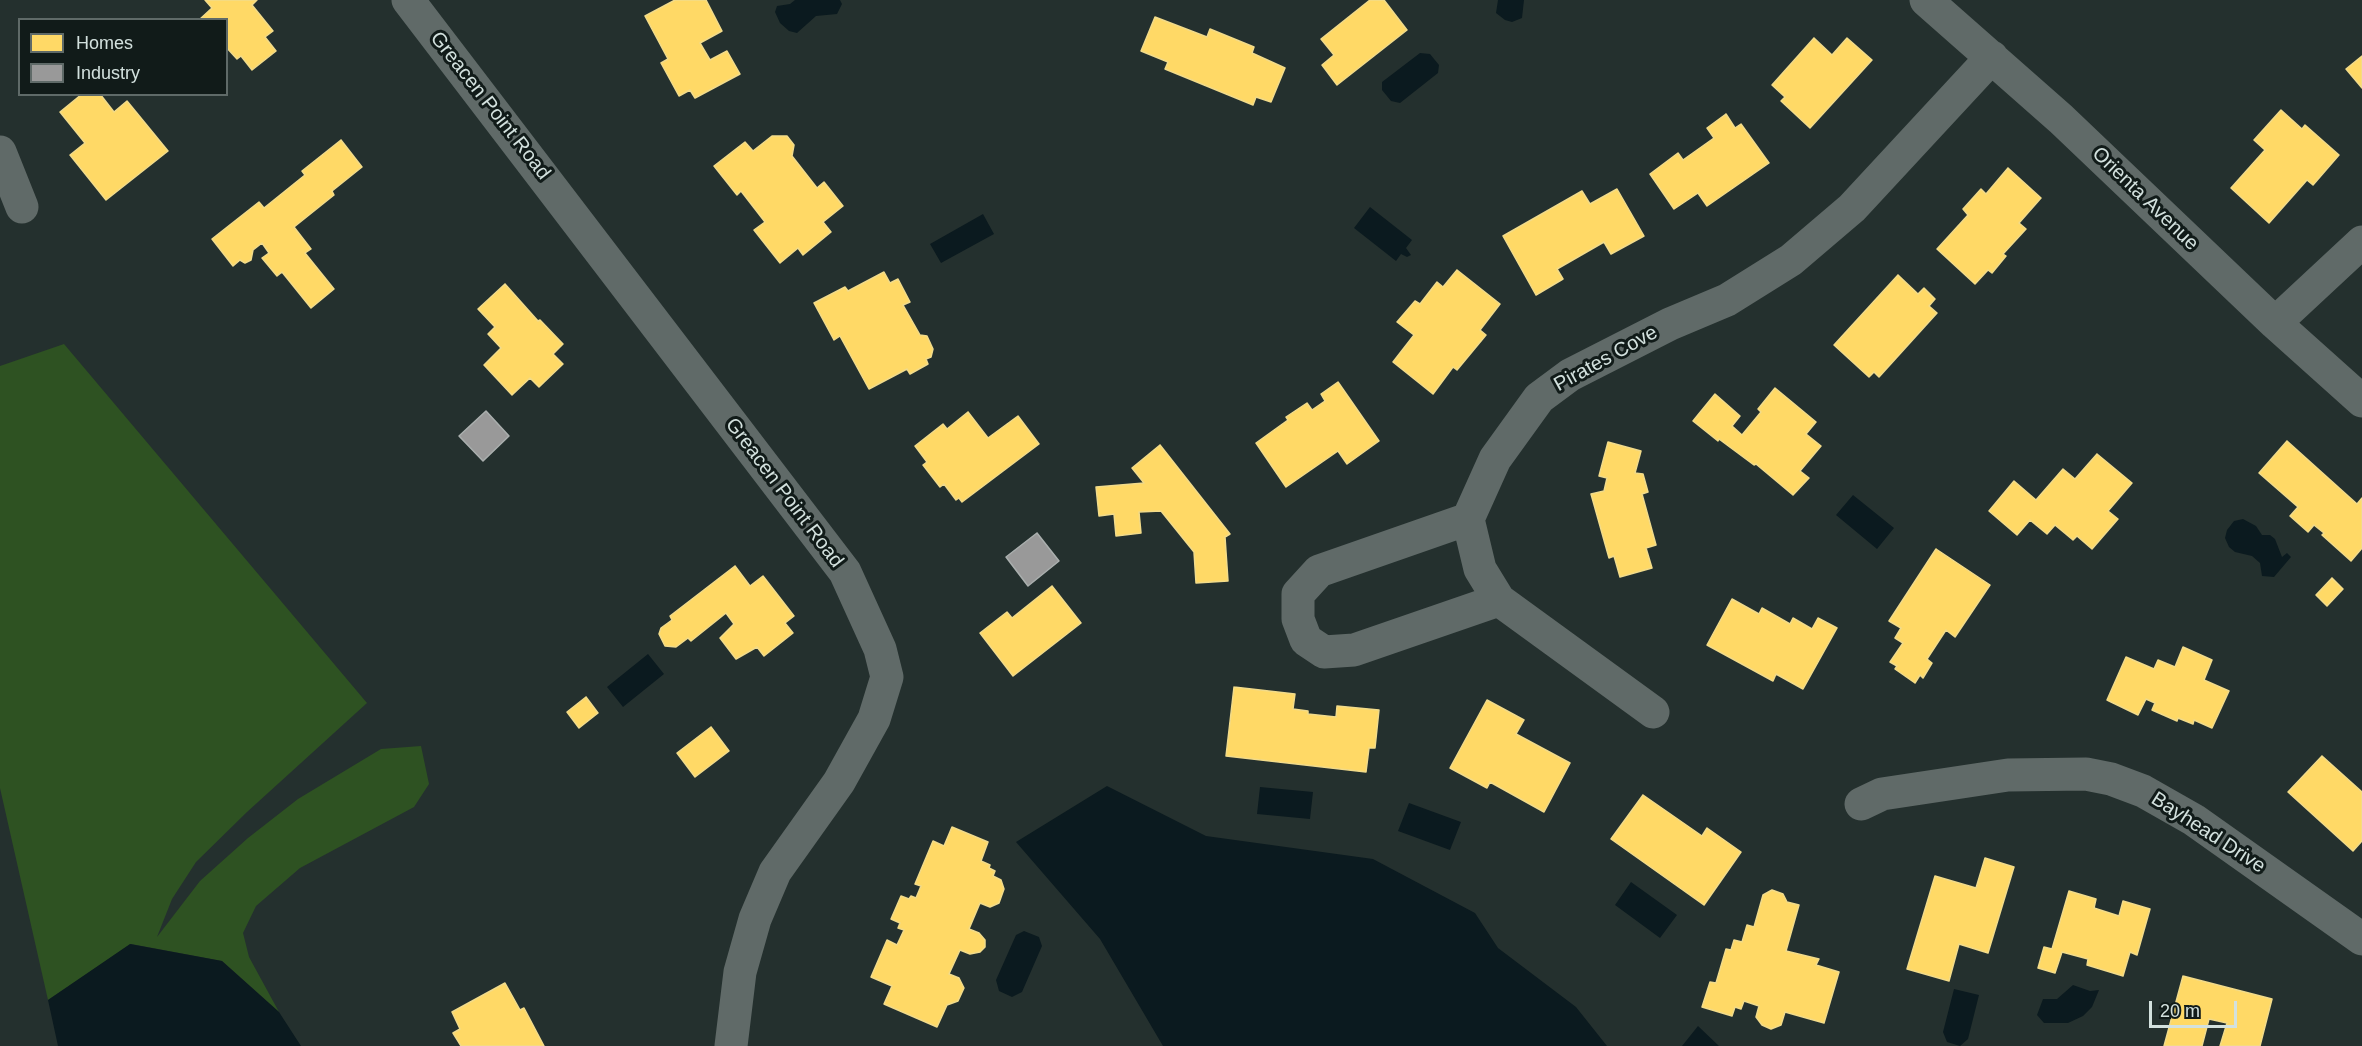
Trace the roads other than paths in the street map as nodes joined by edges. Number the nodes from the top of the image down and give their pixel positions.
1 (408, 0) edge
2 (1926, 0) edge
3 (1992, 57) junction
4 (0, 152) edge
5 (22, 207) dead end
6 (2362, 242) edge
7 (2275, 323) junction
8 (2362, 401) edge
9 (1468, 519) junction
10 (1499, 600) junction
11 (1653, 712) dead end
12 (1861, 804) dead end
13 (2362, 939) edge
14 (731, 1046) edge

1 - 14 street, Greacen Point Road
2 - 3 street, Orienta Avenue
3 - 7 street, Orienta Avenue
3 - 9 street, Pirates Cove
4 - 5 street
6 - 7 street
7 - 8 street, Orienta Avenue
9 - 10 street
9 - 10 street
10 - 11 street
12 - 13 street, Bayhead Drive

